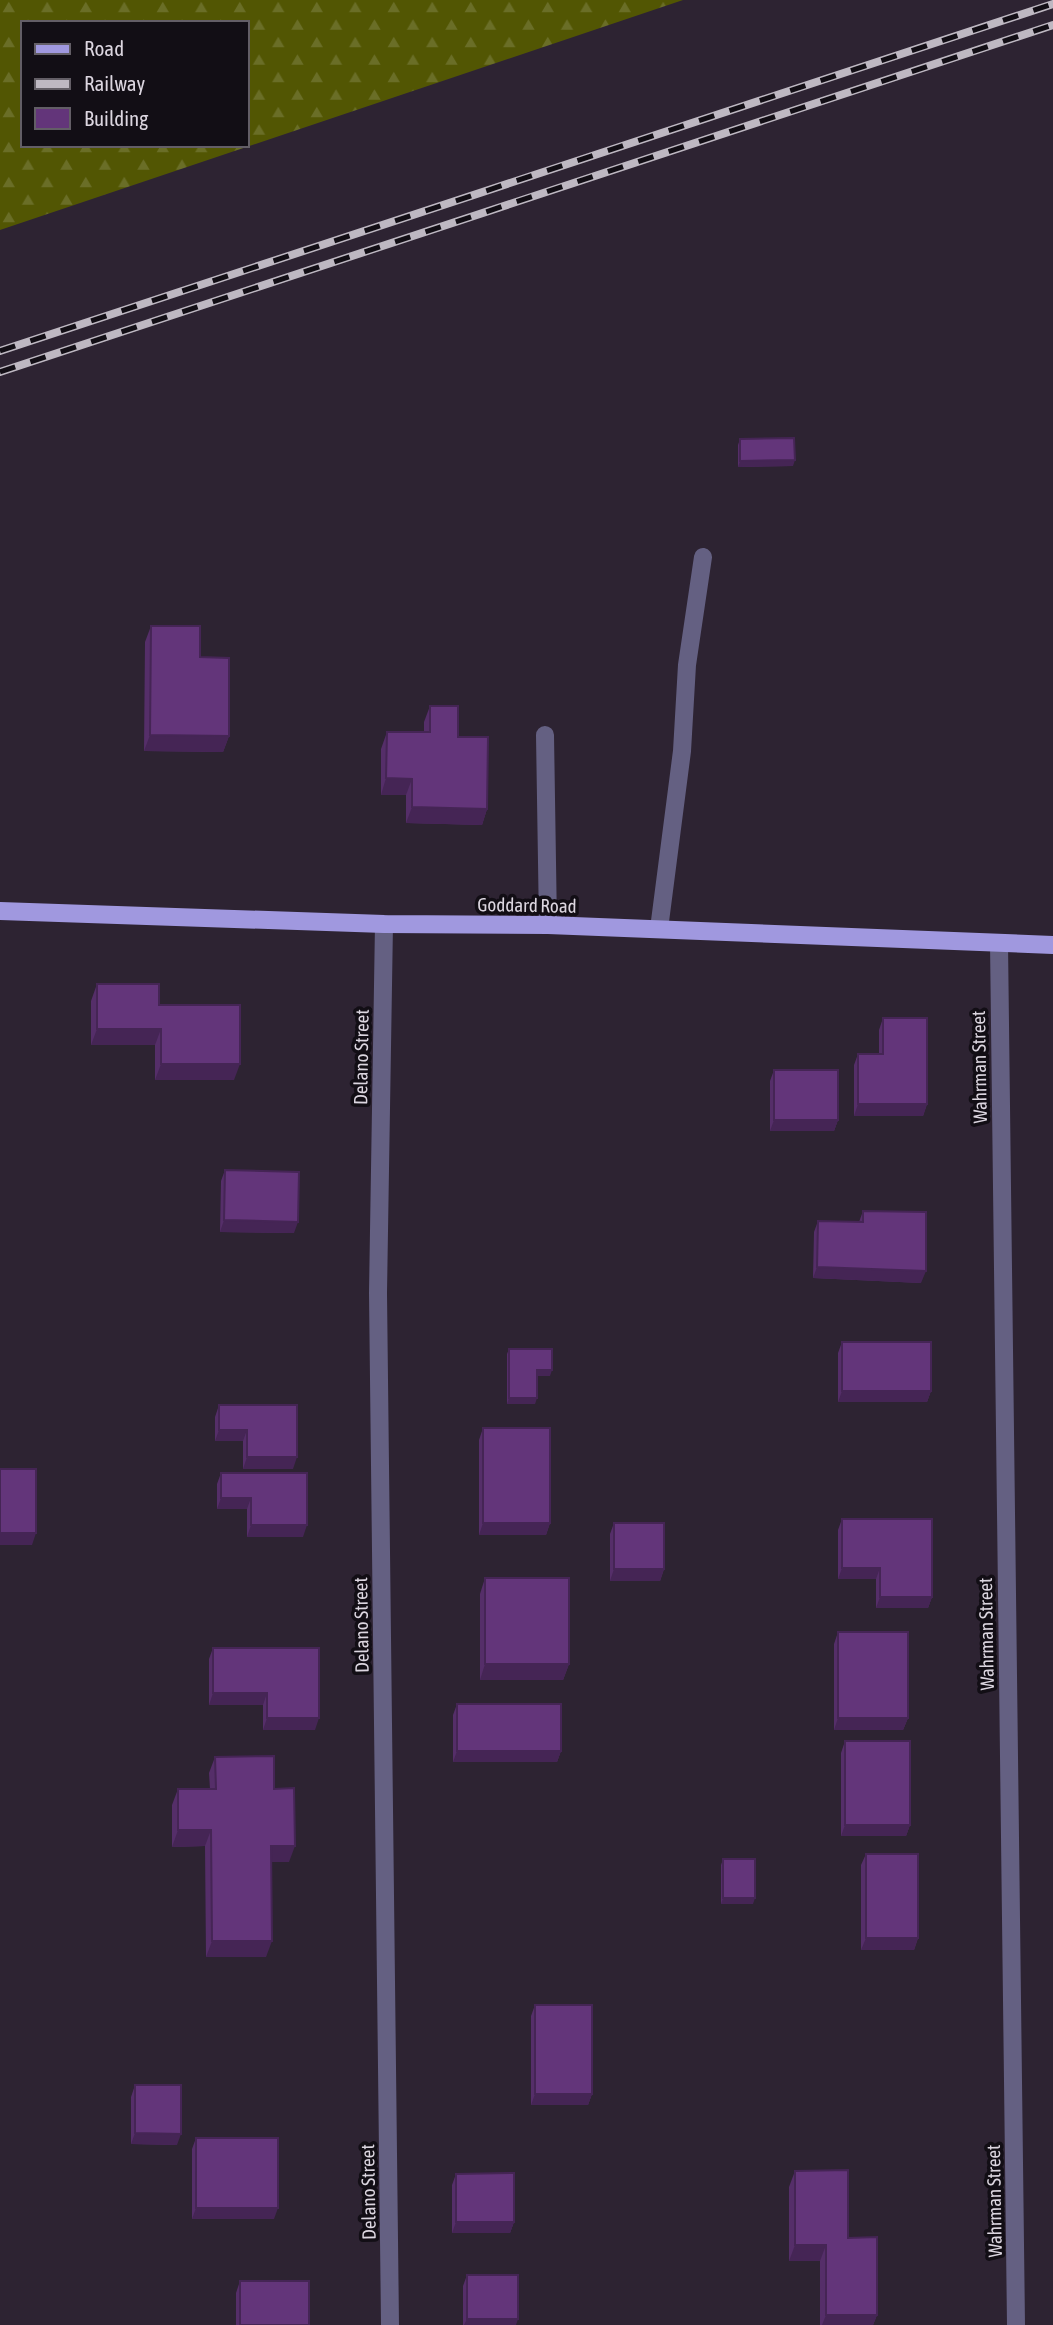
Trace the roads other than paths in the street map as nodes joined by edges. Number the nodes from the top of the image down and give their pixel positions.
1 (704, 557) dead end
2 (545, 735) dead end
3 (0, 911) edge
4 (384, 924) junction
5 (548, 925) junction
6 (659, 929) junction
7 (999, 943) junction
8 (1053, 945) edge
9 (390, 2325) edge
10 (1016, 2325) edge

1 - 6 street
2 - 5 street
3 - 4 main road, Goddard Road
4 - 5 main road, Goddard Road
4 - 9 street, Delano Street
5 - 6 main road, Goddard Road
6 - 7 main road, Goddard Road
7 - 8 main road, Goddard Road
7 - 10 street, Wahrman Street

